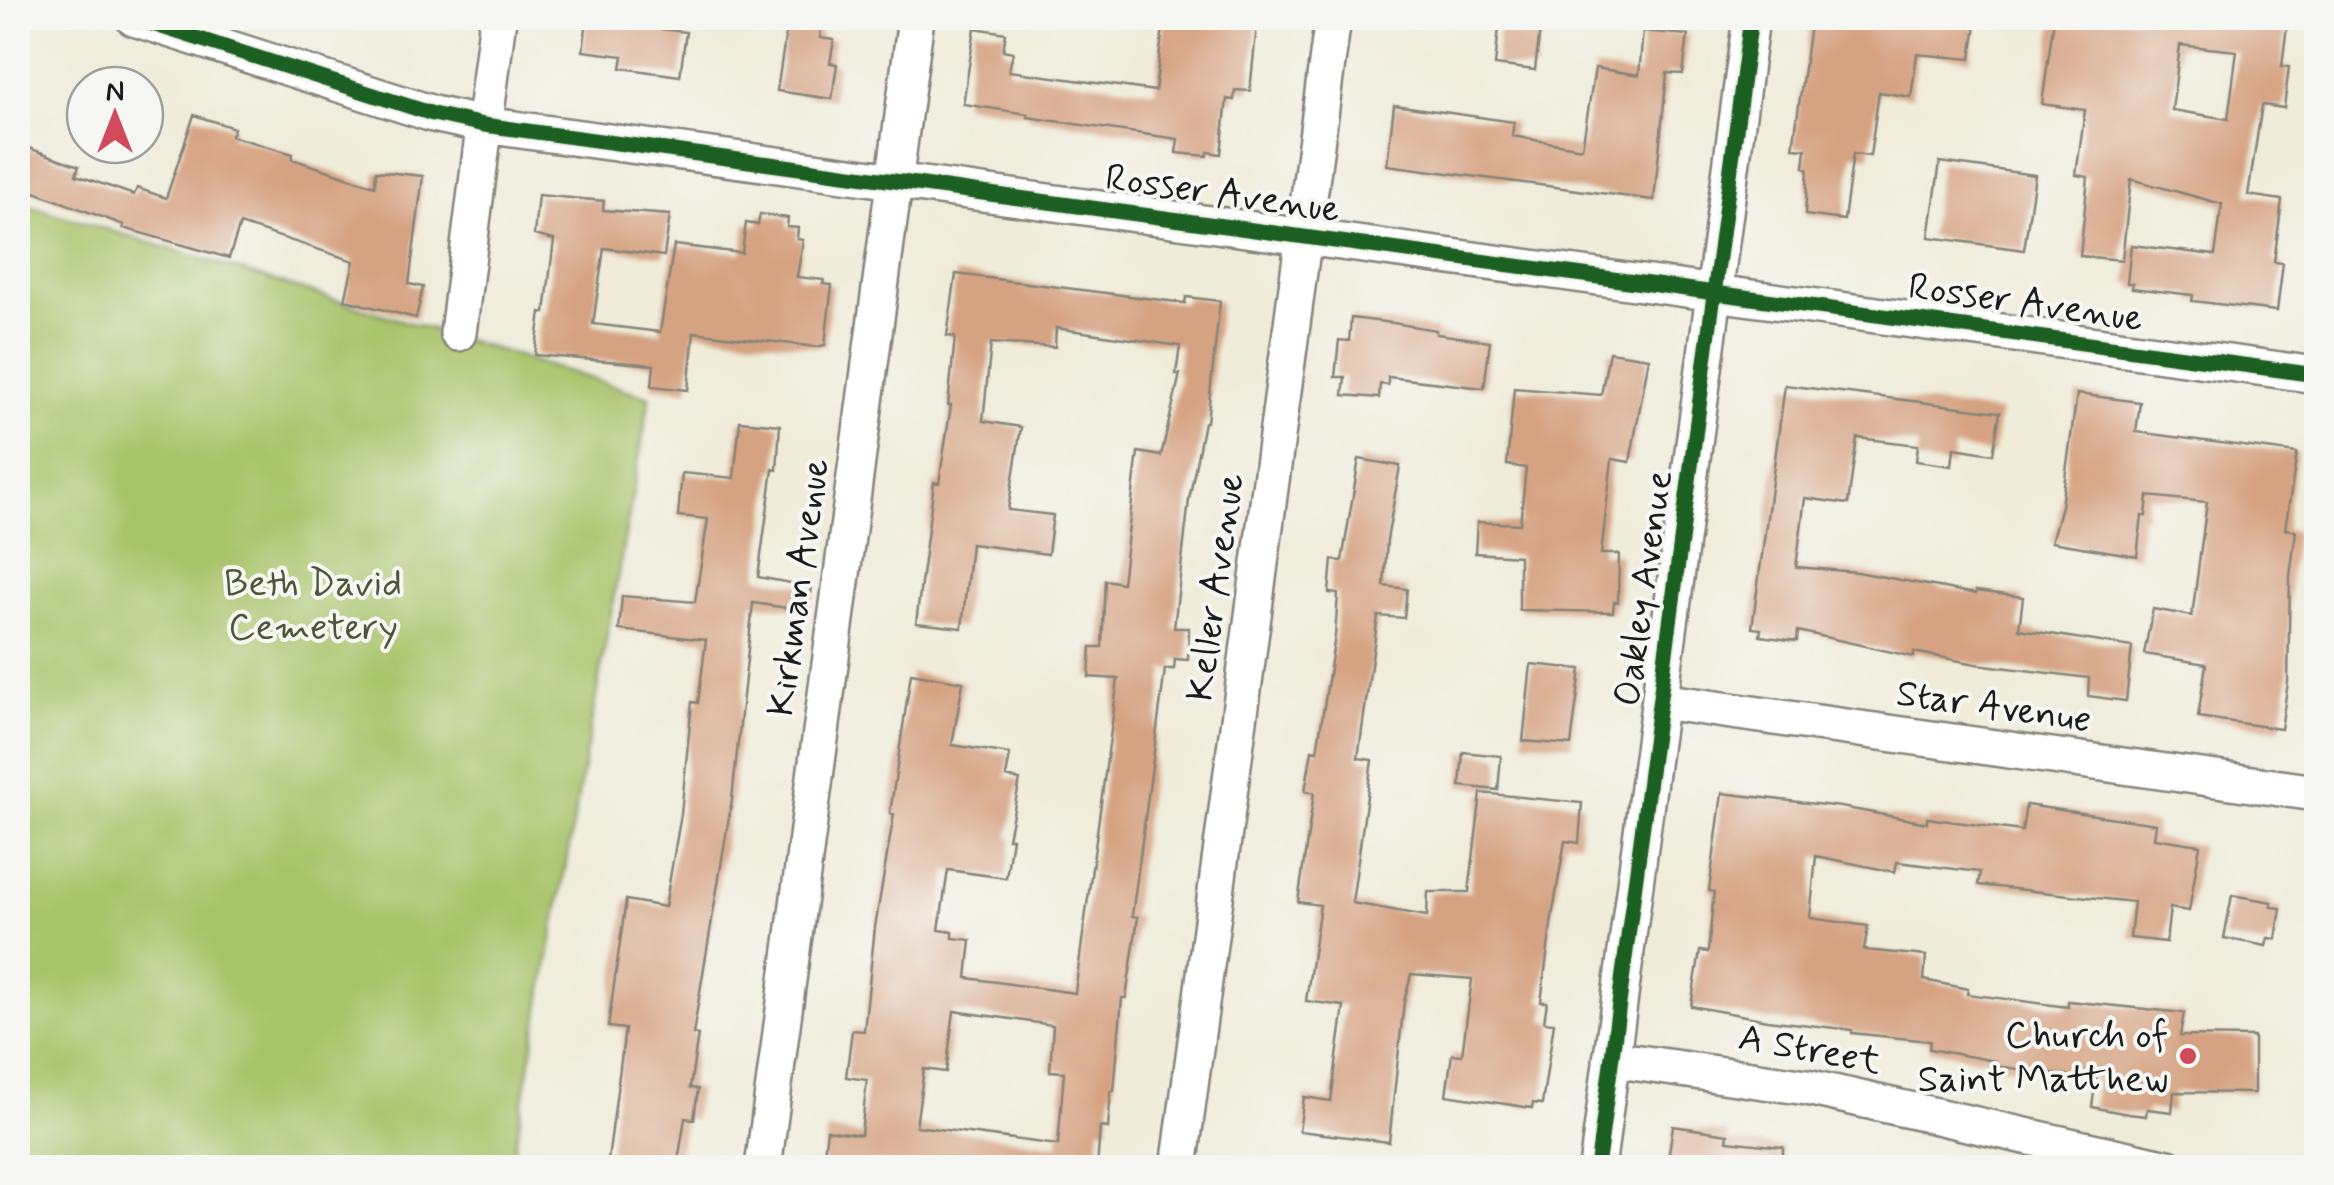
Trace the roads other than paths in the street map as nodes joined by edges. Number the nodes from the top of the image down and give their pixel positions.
1 (134, 18) edge
2 (498, 18) edge
3 (916, 18) edge
4 (1333, 18) edge
5 (1751, 18) edge
6 (484, 125) junction
7 (894, 182) junction
8 (1304, 236) junction
9 (1714, 290) junction
10 (458, 333) dead end
11 (2316, 375) edge
12 (1660, 702) junction
13 (2316, 793) edge
14 (1612, 1058) junction
15 (762, 1168) edge
16 (1180, 1168) edge
17 (1597, 1168) edge
18 (2168, 1168) edge

1 - 6 street, Rosser Avenue
2 - 6 street
3 - 7 street, Kirkman Avenue
4 - 8 street, Keller Avenue
5 - 9 street, Oakley Avenue
6 - 7 street, Rosser Avenue
6 - 10 street
7 - 8 street, Rosser Avenue
7 - 15 street, Kirkman Avenue
8 - 9 street, Rosser Avenue
8 - 16 street, Keller Avenue
9 - 11 street, Rosser Avenue
9 - 12 street, Oakley Avenue
12 - 13 street, Star Avenue
12 - 14 street, Oakley Avenue
14 - 17 street, Oakley Avenue
14 - 18 street, A Street

